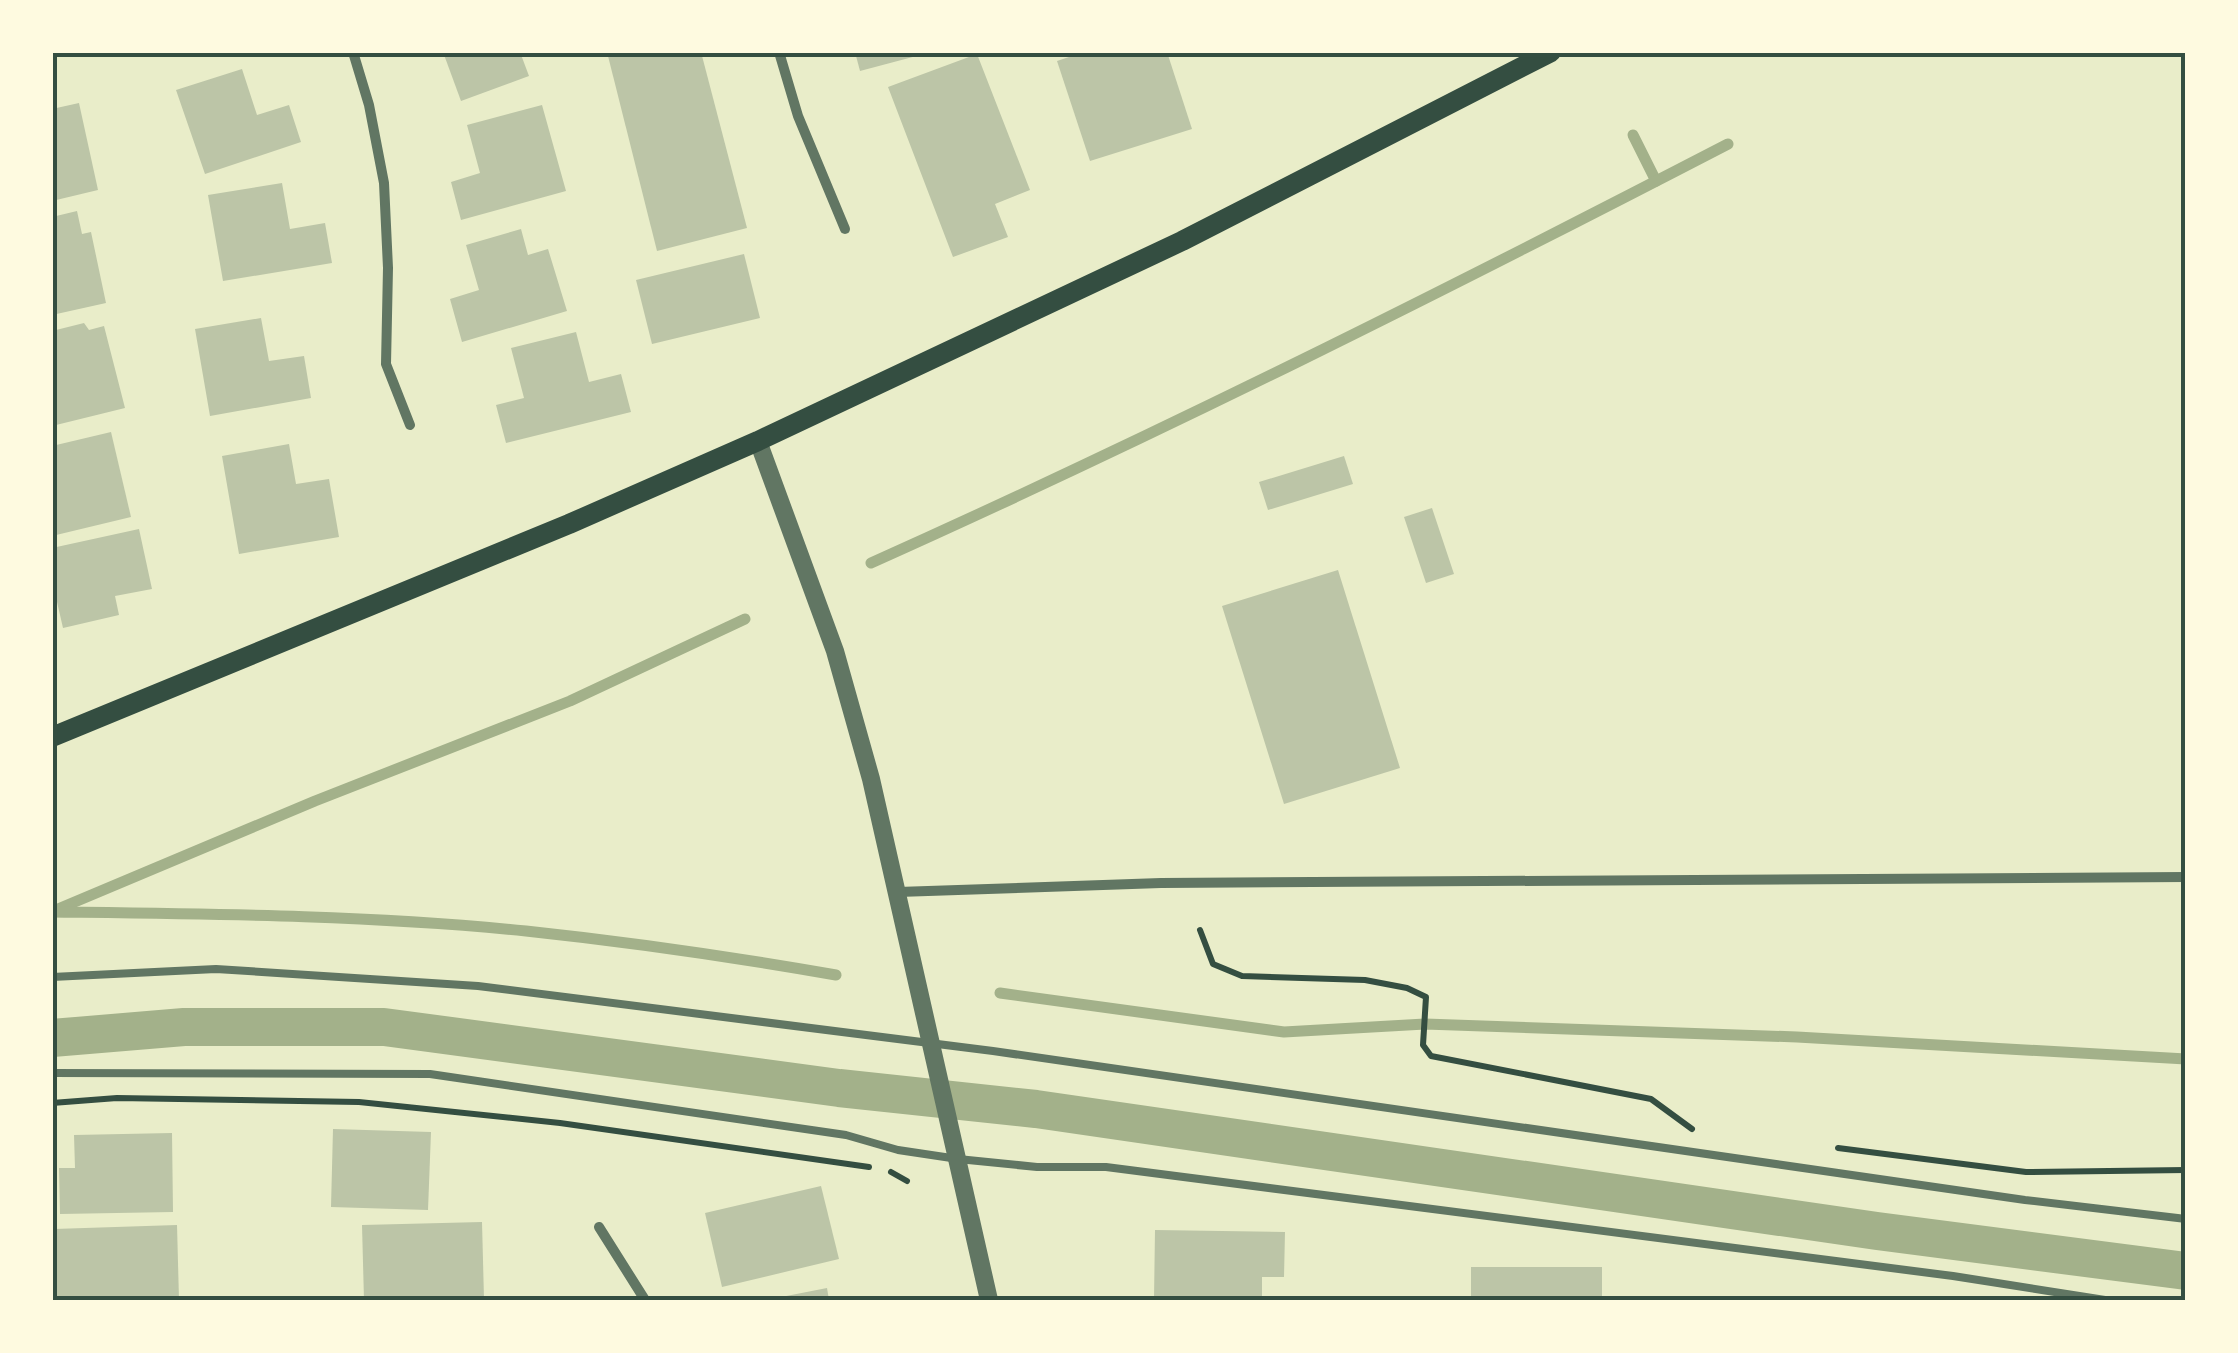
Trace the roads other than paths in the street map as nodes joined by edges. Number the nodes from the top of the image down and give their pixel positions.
1 (353, 52) edge
2 (779, 52) edge
3 (1551, 52) edge
4 (845, 230) dead end
5 (410, 426) dead end
6 (758, 441) junction
7 (52, 737) edge
8 (2186, 877) edge
9 (898, 892) junction
10 (52, 977) edge
11 (931, 1043) junction
12 (52, 1073) edge
13 (956, 1151) junction
14 (2186, 1219) edge
15 (599, 1227) dead end
16 (645, 1300) edge
17 (989, 1300) edge
18 (2105, 1300) edge

1 - 5 street
2 - 4 street
3 - 6 main road
6 - 7 main road
6 - 9 street
8 - 9 street
9 - 11 street
10 - 11 lane
11 - 13 street
11 - 14 lane
12 - 13 lane
13 - 17 street
13 - 18 lane
15 - 16 street

